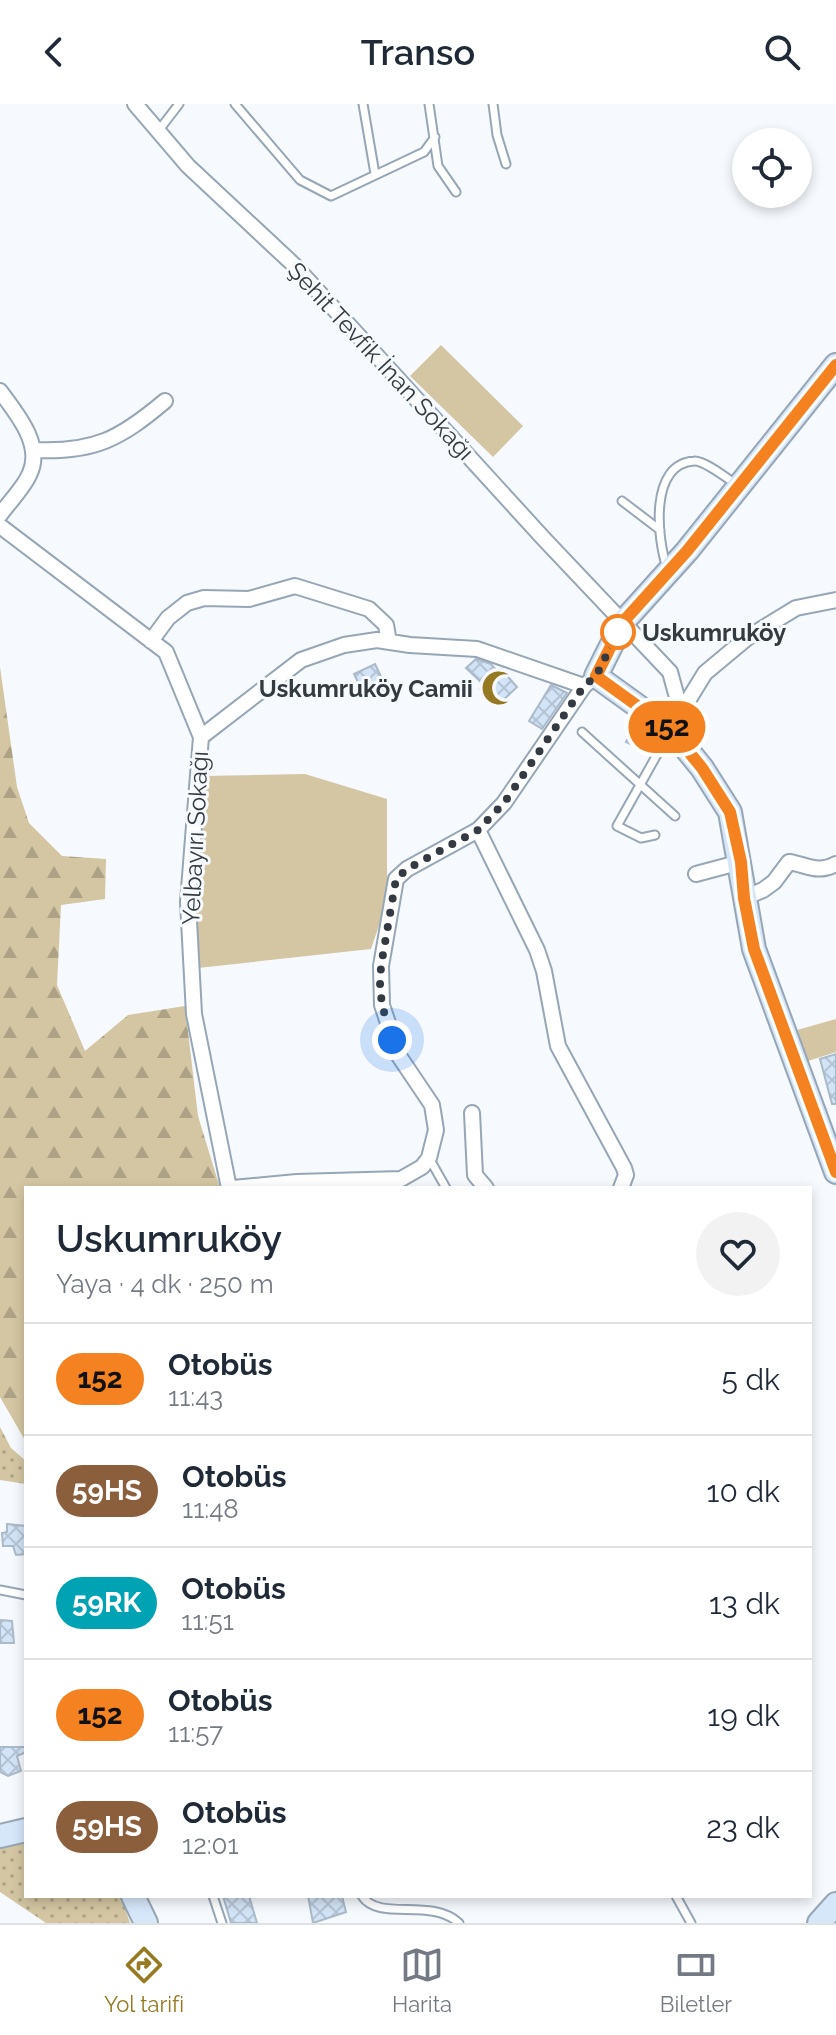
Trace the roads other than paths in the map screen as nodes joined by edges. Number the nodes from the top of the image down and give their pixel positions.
1 (135, 104) edge
2 (179, 104) edge
3 (235, 104) edge
4 (363, 104) edge
5 (429, 104) edge
6 (493, 104) edge
7 (159, 130) junction
8 (435, 137) junction
9 (506, 164) dead end
10 (375, 174) junction
11 (456, 192) dead end
12 (836, 365) edge
13 (0, 391) edge
14 (165, 401) dead end
15 (33, 450) junction
16 (739, 486) junction
17 (622, 501) dead end
18 (0, 515) edge
19 (0, 526) edge
20 (660, 530) junction
21 (668, 572) junction
22 (836, 600) edge
23 (623, 622) junction
24 (151, 641) junction
25 (389, 642) junction
26 (590, 681) junction
27 (676, 721) junction
28 (582, 732) dead end
29 (201, 737) junction
30 (641, 784) junction
31 (675, 816) dead end
32 (478, 830) junction
33 (655, 835) dead end
34 (741, 862) junction
35 (836, 864) edge
36 (696, 874) dead end
37 (744, 898) junction
38 (472, 1113) dead end
39 (429, 1158) junction
40 (836, 1172) edge
41 (299, 1185) edge
42 (231, 1186) edge
43 (276, 1186) edge
44 (445, 1186) edge
45 (484, 1186) edge
46 (622, 1186) edge
47 (0, 1590) edge
48 (24, 1595) edge
49 (24, 1830) edge
50 (0, 1836) edge
51 (134, 1898) edge
52 (214, 1898) edge
53 (363, 1898) edge
54 (677, 1898) edge
55 (836, 1904) edge
56 (146, 1923) edge
57 (222, 1923) edge
58 (459, 1923) edge
59 (691, 1923) edge
60 (819, 1923) edge

1 - 7 street, Şehit Tevfik İnan Sokağı
2 - 7 lane
3 - 10 lane
4 - 10 lane
5 - 8 lane
6 - 9 lane
7 - 23 street, Şehit Tevfik İnan Sokağı
8 - 10 lane
8 - 11 lane
12 - 16 street
13 - 15 street
14 - 15 street
15 - 18 street
16 - 20 lane
16 - 21 street
17 - 20 lane
19 - 24 street, Yelbayırı Sokağı
20 - 21 lane
21 - 23 street
22 - 27 street
23 - 26 street
23 - 27 street, Şehit Tevfik İnan Sokağı
24 - 25 street
24 - 29 street, Yelbayırı Sokağı
25 - 26 street
25 - 29 street
26 - 27 street
26 - 32 street
27 - 30 lane
27 - 34 street
28 - 30 lane
29 - 42 street, Yelbayırı Sokağı
30 - 31 lane
30 - 33 lane
32 - 39 street
32 - 46 street
34 - 36 street
34 - 37 street
35 - 37 street
37 - 40 street
38 - 45 street
39 - 41 street
39 - 44 lane
41 - 43 street
47 - 48 lane
49 - 50 street
51 - 56 street
52 - 57 lane
53 - 58 lane
54 - 59 lane
55 - 60 street

